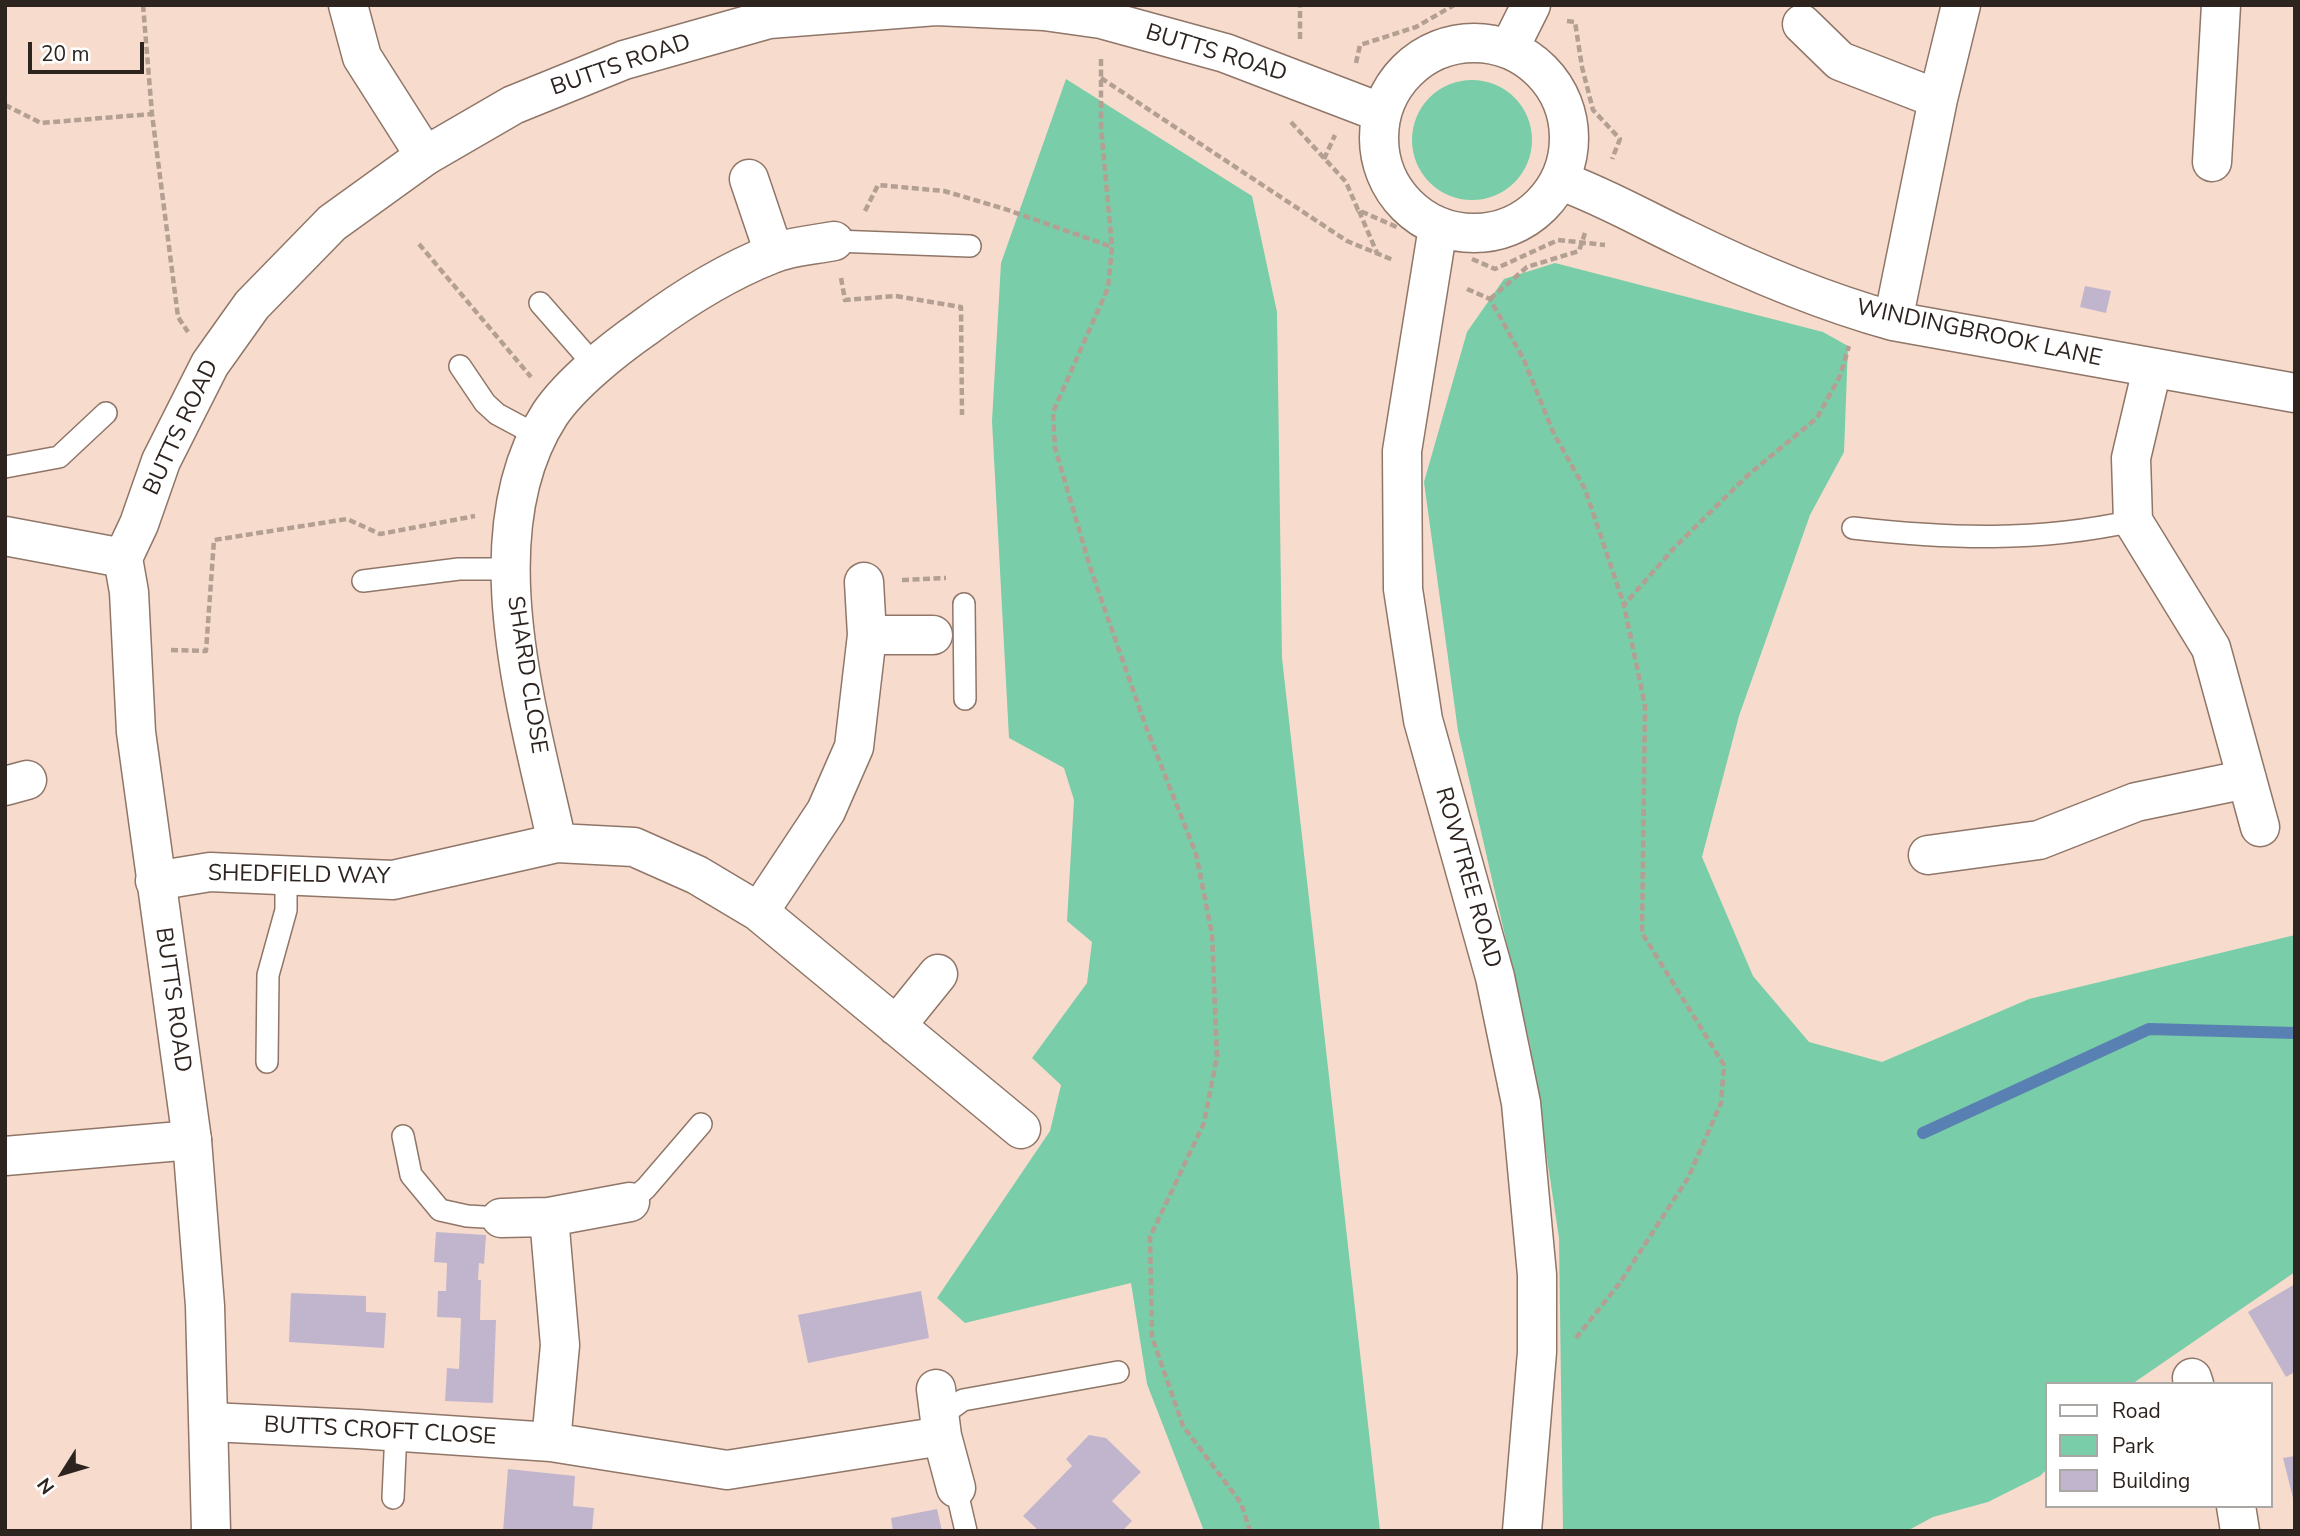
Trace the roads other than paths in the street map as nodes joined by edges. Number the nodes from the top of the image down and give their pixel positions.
1 (348, 5) edge
2 (1531, 5) edge
3 (1961, 5) edge
4 (2221, 5) edge
5 (1045, 8) edge
6 (1802, 24) dead end
7 (1509, 49) junction
8 (1938, 99) junction
9 (1382, 113) junction
10 (425, 156) junction
11 (2212, 162) dead end
12 (748, 179) dead end
13 (1561, 181) junction
14 (1438, 227) junction
15 (834, 241) joint
16 (970, 246) dead end
17 (774, 253) junction
18 (540, 303) dead end
19 (1876, 316) junction
20 (460, 366) dead end
21 (596, 366) junction
22 (2152, 369) junction
23 (2295, 393) edge
24 (106, 414) dead end
25 (538, 436) junction
26 (5, 467) edge
27 (2133, 521) junction
28 (1853, 528) dead end
29 (5, 536) edge
30 (123, 558) junction
31 (512, 569) junction
32 (363, 581) dead end
33 (864, 582) road end
34 (964, 604) dead end
35 (867, 635) junction
36 (949, 635) junction
37 (965, 699) dead end
38 (2247, 779) junction
39 (2260, 827) dead end
40 (557, 842) junction
41 (1928, 855) dead end
42 (286, 875) junction
43 (155, 881) junction
44 (759, 912) junction
45 (939, 974) dead end
46 (896, 1026) junction
47 (267, 1062) dead end
48 (701, 1124) dead end
49 (1021, 1129) dead end
50 (403, 1136) dead end
51 (192, 1140) junction
52 (5, 1156) edge
53 (630, 1202) joint
54 (549, 1217) junction
55 (501, 1218) joint
56 (1118, 1372) dead end
57 (939, 1416) junction
58 (210, 1422) junction
59 (396, 1431) junction
60 (551, 1442) junction
61 (956, 1488) joint
62 (393, 1498) dead end
63 (2236, 1508) edge
64 (211, 1531) edge
65 (966, 1531) edge
66 (1521, 1531) edge
67 (2240, 1531) edge

1 - 10 street
2 - 7 street
3 - 8 street
4 - 11 street
5 - 9 street, BUTTS ROAD
5 - 10 street, BUTTS ROAD
6 - 8 street
7 - 9 street
7 - 13 street
8 - 19 street
9 - 14 street
10 - 30 street, BUTTS ROAD
12 - 17 street
13 - 14 street
13 - 19 street, WINDINGBROOK LANE
14 - 66 street, ROWTREE ROAD
15 - 16 lane
15 - 17 street, SHARD CLOSE
17 - 21 street, SHARD CLOSE
18 - 21 lane
19 - 22 street, WINDINGBROOK LANE
20 - 25 lane
21 - 25 street, SHARD CLOSE
22 - 23 street, WINDINGBROOK LANE
22 - 27 street
24 - 26 lane
25 - 31 street, SHARD CLOSE
27 - 28 lane
27 - 38 street
29 - 30 street
30 - 43 street, BUTTS ROAD
31 - 32 lane
31 - 40 street, SHARD CLOSE
33 - 35 street
34 - 36 lane
35 - 36 street
35 - 44 street
36 - 37 lane
38 - 39 street
38 - 41 street
40 - 42 street, SHEDFIELD WAY
40 - 44 street, SHEDFIELD WAY
42 - 43 street, SHEDFIELD WAY
42 - 47 lane
43 - 51 street, BUTTS ROAD
44 - 46 street, SHEDFIELD WAY
45 - 46 street
46 - 49 street, SHEDFIELD WAY
48 - 53 lane
50 - 55 lane
51 - 52 street
51 - 58 street, BUTTS ROAD
53 - 54 street
54 - 55 street
54 - 60 street
56 - 57 lane
57 - 60 street, BUTTS CROFT CLOSE
57 - 61 street
58 - 59 street, BUTTS CROFT CLOSE
58 - 64 street, BUTTS ROAD
59 - 60 street, BUTTS CROFT CLOSE
59 - 62 lane
61 - 65 lane
63 - 67 street

